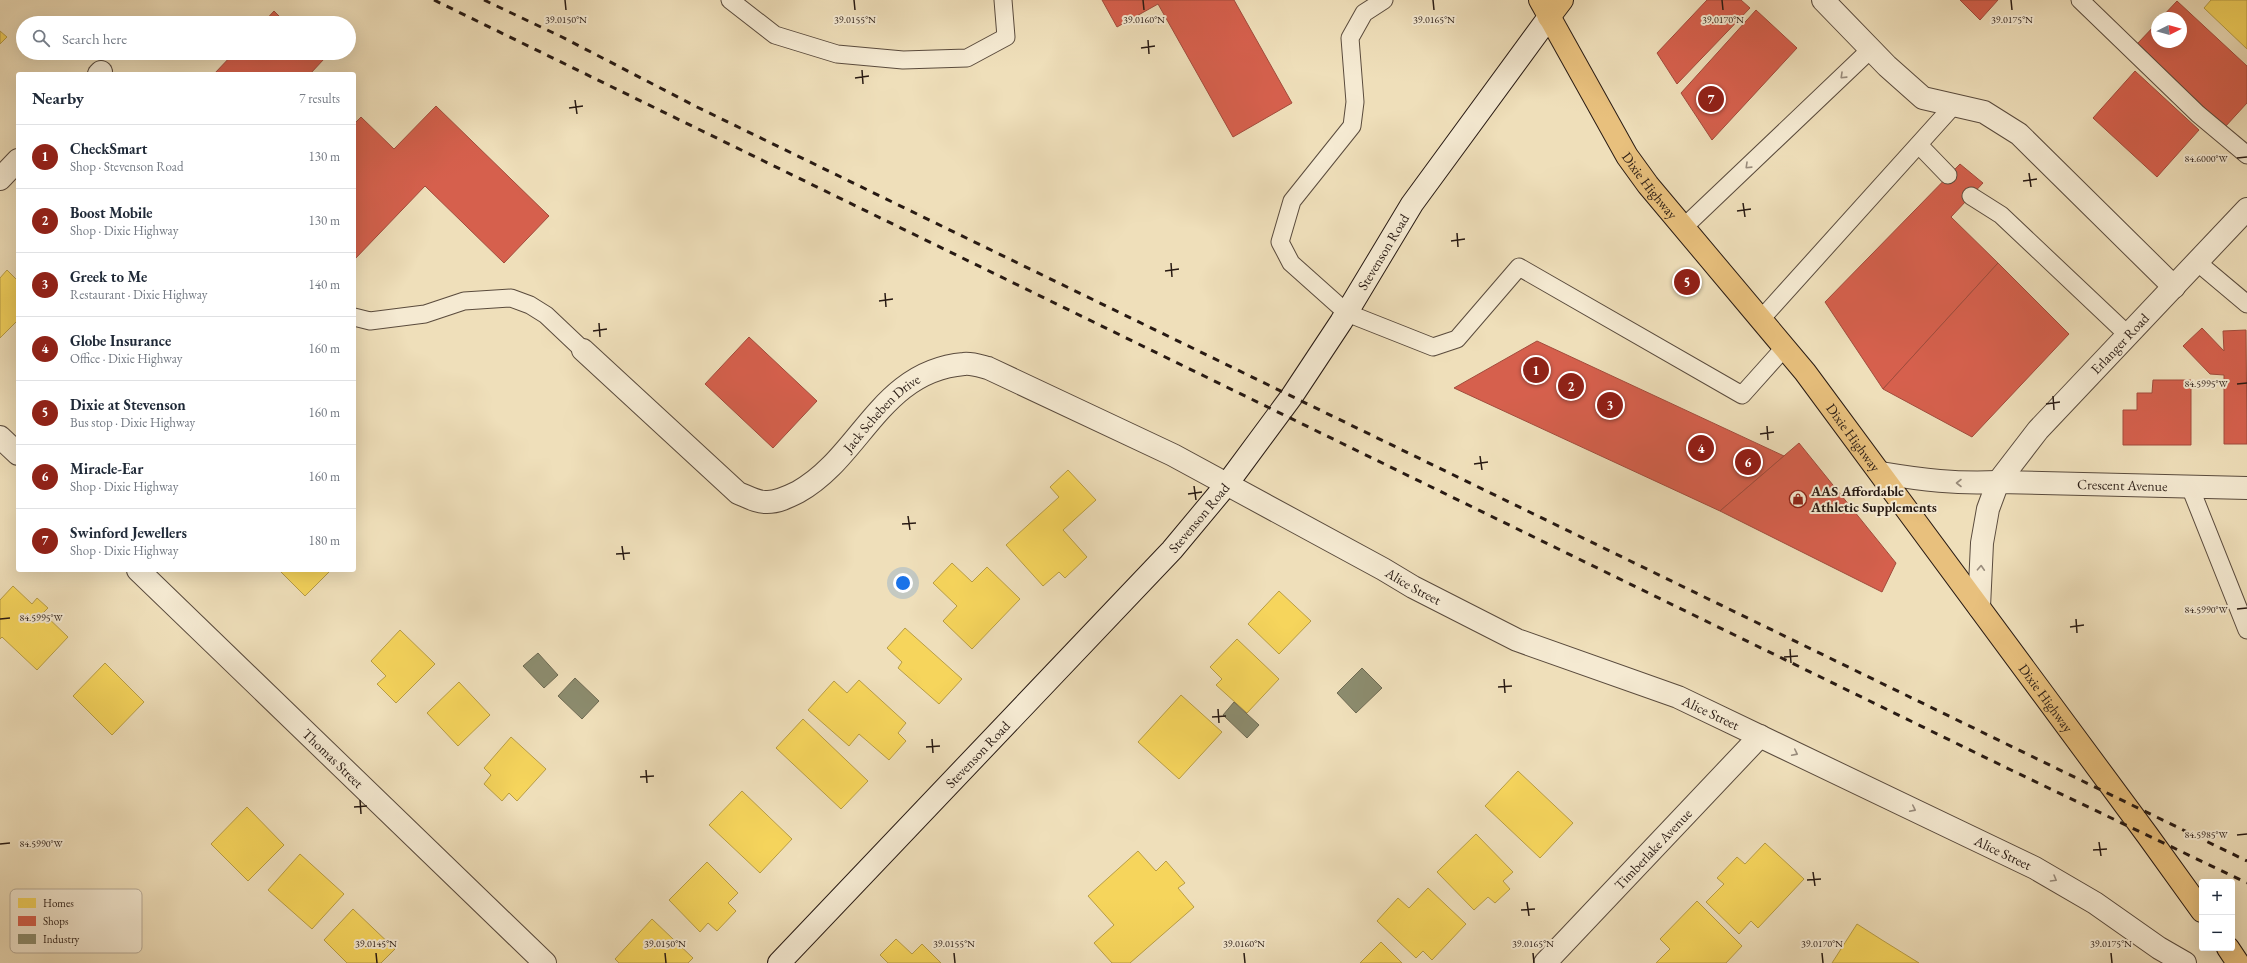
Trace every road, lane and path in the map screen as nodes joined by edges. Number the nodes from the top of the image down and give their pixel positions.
1 (730, 0) edge
2 (1003, 0) edge
3 (1384, 0) edge
4 (1823, 0) edge
5 (2080, 0) edge
6 (1550, 6) edge
7 (1871, 50) junction
8 (1954, 105) junction
9 (1919, 145) junction
10 (2247, 155) edge
11 (16, 162) edge
12 (1948, 175) dead end
13 (0, 178) edge
14 (1971, 196) dead end
15 (2247, 209) edge
16 (1684, 227) junction
17 (2197, 262) junction
18 (2174, 287) junction
19 (2247, 304) edge
20 (1347, 313) junction
21 (356, 317) edge
22 (1762, 318) junction
23 (2128, 335) junction
24 (1785, 347) junction
25 (583, 350) joint
26 (0, 437) edge
27 (16, 452) edge
28 (1881, 473) junction
29 (1998, 482) junction
30 (1227, 484) junction
31 (2190, 487) junction
32 (2247, 488) edge
33 (140, 572) edge
34 (1979, 607) junction
35 (2247, 630) edge
36 (1760, 736) junction
37 (2199, 908) edge
38 (2230, 951) edge
39 (545, 963) edge
40 (779, 963) edge
41 (1546, 963) edge
42 (2185, 963) edge
43 (2238, 963) edge

1 - 2 lane
3 - 20 lane
4 - 7 street
5 - 10 lane
6 - 16 main road, Dixie Highway
6 - 20 street, Stevenson Road
7 - 8 street
7 -> 16 lane
8 - 9 lane
8 - 18 street
9 - 12 lane
9 - 22 lane
11 - 13 street
14 - 23 lane
15 - 17 street, Erlanger Road
16 - 22 main road, Dixie Highway
17 - 18 street, Erlanger Road
17 - 19 lane
18 - 23 street, Erlanger Road
20 - 24 lane
20 - 30 street, Stevenson Road
21 - 25 lane
22 - 24 main road, Dixie Highway
23 - 29 street, Erlanger Road
24 - 28 main road, Dixie Highway
25 - 30 street, Jack Scheben Drive
26 - 27 street
29 -> 28 street
28 - 34 main road, Dixie Highway
29 - 31 street, Crescent Avenue
34 -> 29 street, Erlanger Road
30 - 36 street, Alice Street
30 - 40 street, Stevenson Road
31 - 32 street, Crescent Avenue
31 - 35 lane
33 - 39 street, Thomas Street
34 - 37 main road, Dixie Highway
36 - 41 street, Timberlake Avenue
36 -> 42 street, Alice Street
38 - 43 main road

